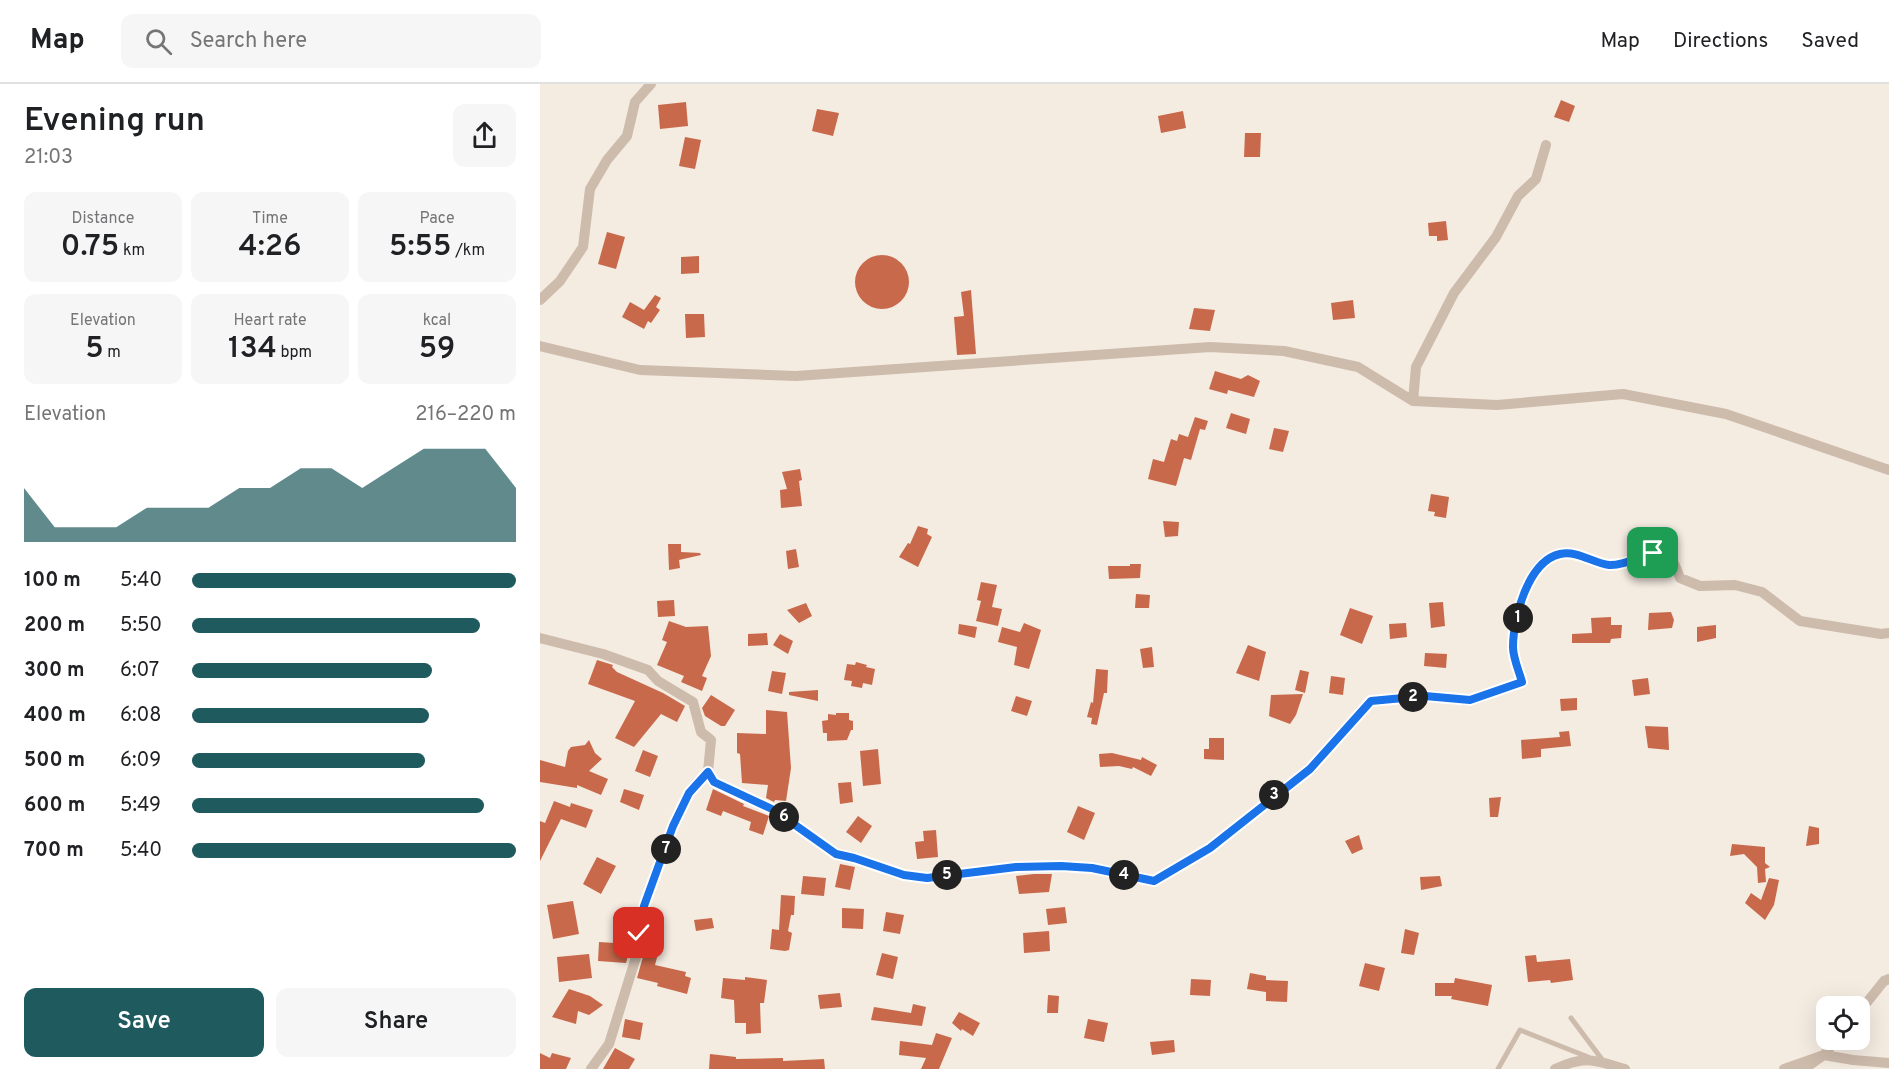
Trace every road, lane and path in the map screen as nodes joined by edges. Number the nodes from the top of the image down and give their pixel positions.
1 (651, 84) edge
2 (1546, 146) dead end
3 (540, 300) edge
4 (540, 346) edge
5 (1413, 401) junction
6 (1889, 470) edge
7 (1889, 633) edge
8 (540, 638) edge
9 (708, 772) junction
10 (1889, 979) edge
11 (1870, 998) edge
12 (1571, 1018) dead end
13 (1828, 1050) edge
14 (1824, 1055) junction
15 (1593, 1059) junction
16 (1605, 1063) junction
17 (1889, 1063) edge
18 (591, 1069) edge
19 (1498, 1069) edge
20 (1555, 1069) edge
21 (1625, 1069) edge
22 (1784, 1069) edge
23 (1804, 1069) edge

1 - 3 street
2 - 5 street
4 - 5 street
5 - 6 street
7 - 9 street
8 - 9 street
9 - 18 street
10 - 11 street
12 - 16 lane
13 - 14 street
14 - 17 street
14 - 22 street
14 - 23 street
15 - 16 street
15 - 19 lane
15 - 20 street
16 - 21 street

